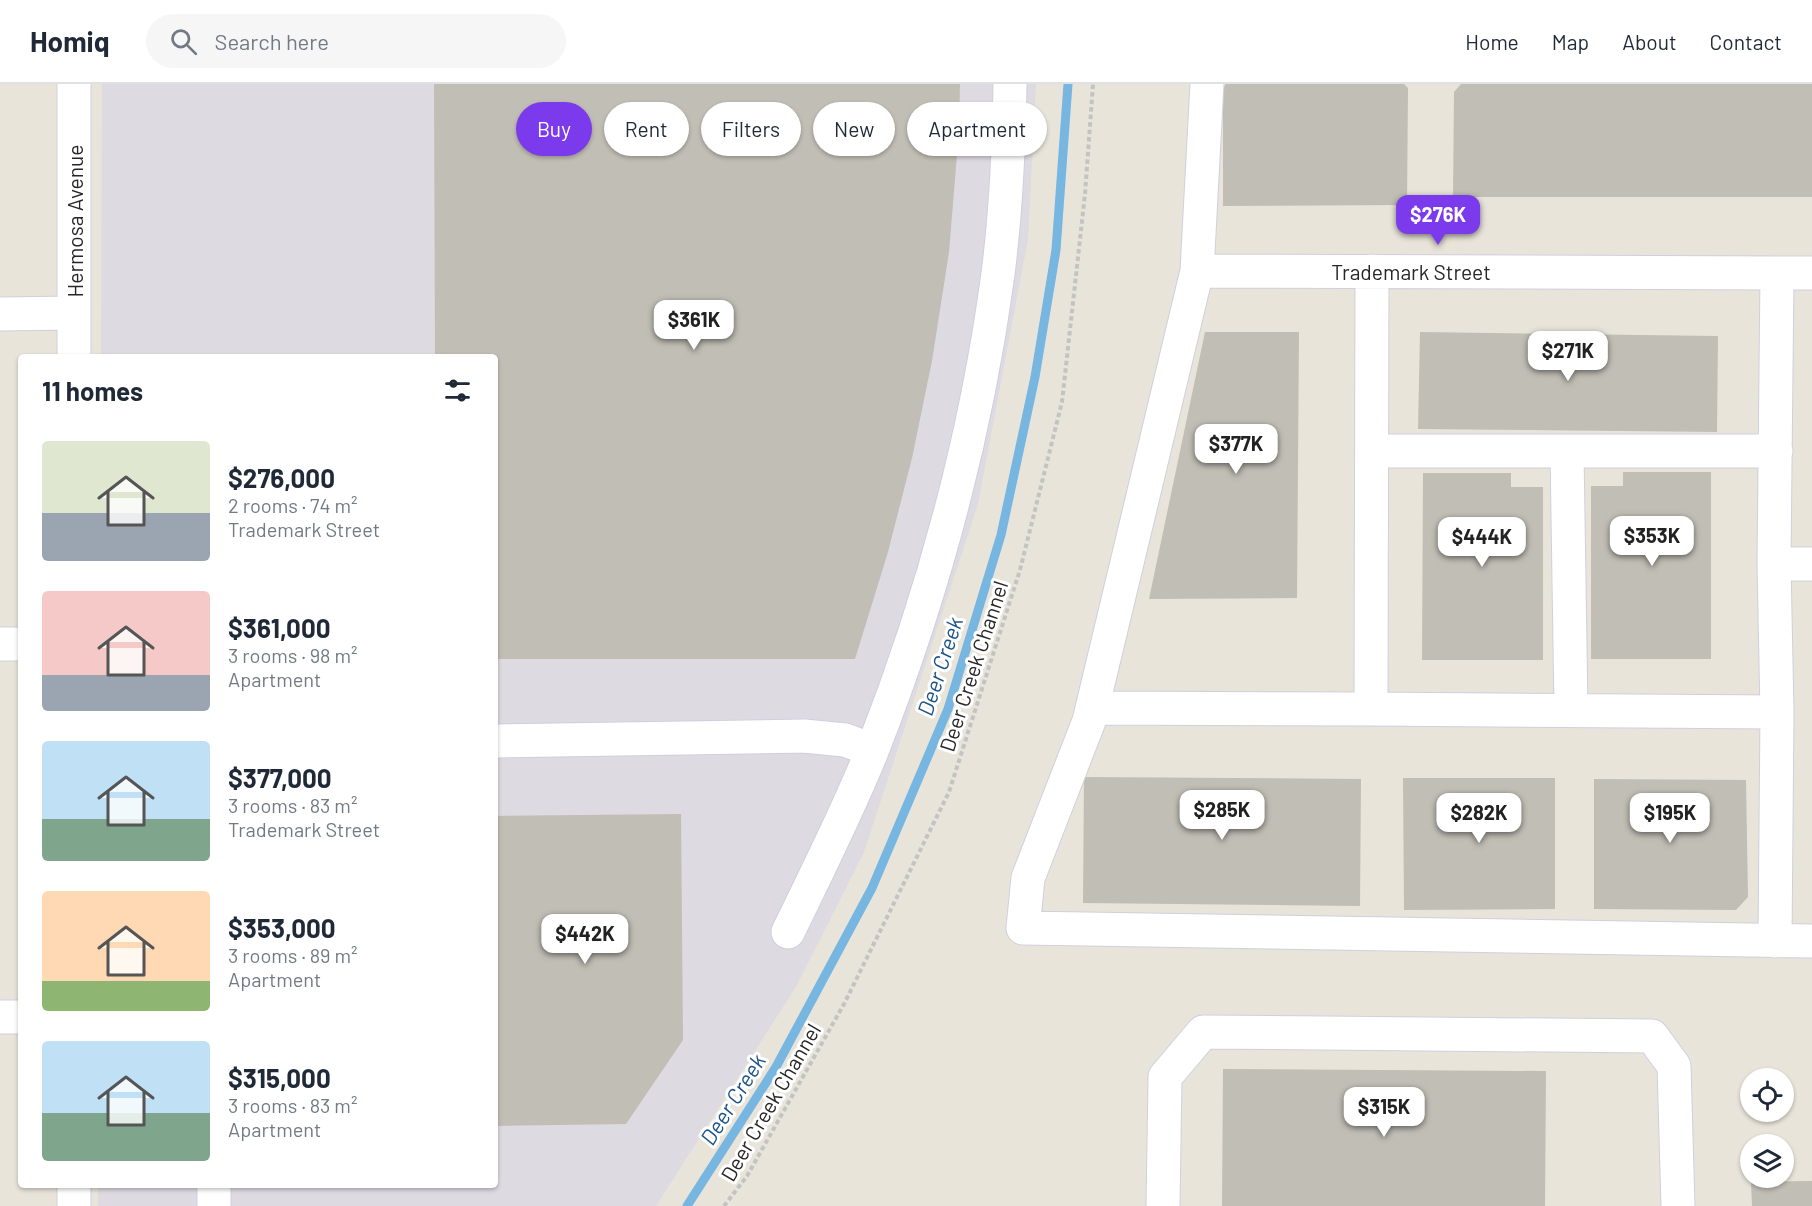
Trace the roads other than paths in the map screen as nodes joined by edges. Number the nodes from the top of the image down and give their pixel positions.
1 (74, 84) edge
2 (1010, 84) edge
3 (1207, 84) edge
4 (1197, 271) junction
5 (1372, 271) junction
6 (1778, 273) junction
7 (1812, 273) edge
8 (74, 313) junction
9 (0, 314) edge
10 (74, 354) edge
11 (1372, 451) junction
12 (1567, 451) junction
13 (1776, 451) junction
14 (1774, 564) junction
15 (1812, 564) edge
16 (0, 644) edge
17 (18, 644) edge
18 (1092, 708) junction
19 (1371, 709) junction
20 (1570, 710) junction
21 (1777, 712) junction
22 (498, 741) edge
23 (872, 750) junction
24 (788, 932) dead end
25 (1775, 941) junction
26 (1812, 941) edge
27 (0, 1017) edge
28 (18, 1017) edge
29 (74, 1188) edge
30 (214, 1188) edge
31 (74, 1206) edge
32 (214, 1206) edge
33 (1163, 1206) edge
34 (1678, 1206) edge

1 - 8 street, Hermosa Avenue
2 - 23 street
3 - 4 street
4 - 5 street, Trademark Street
4 - 18 street
5 - 6 street, Trademark Street
5 - 11 street
6 - 7 street, Trademark Street
6 - 13 street
8 - 9 street
8 - 10 street, Hermosa Avenue
11 - 12 street
11 - 19 street
12 - 13 street
12 - 20 street
13 - 14 street
14 - 15 street
14 - 21 street
16 - 17 street
18 - 19 street
18 - 25 street
19 - 20 street
20 - 21 street
21 - 25 street
22 - 23 street
23 - 24 street
25 - 26 street
27 - 28 street
29 - 31 street
30 - 32 street
33 - 34 street

